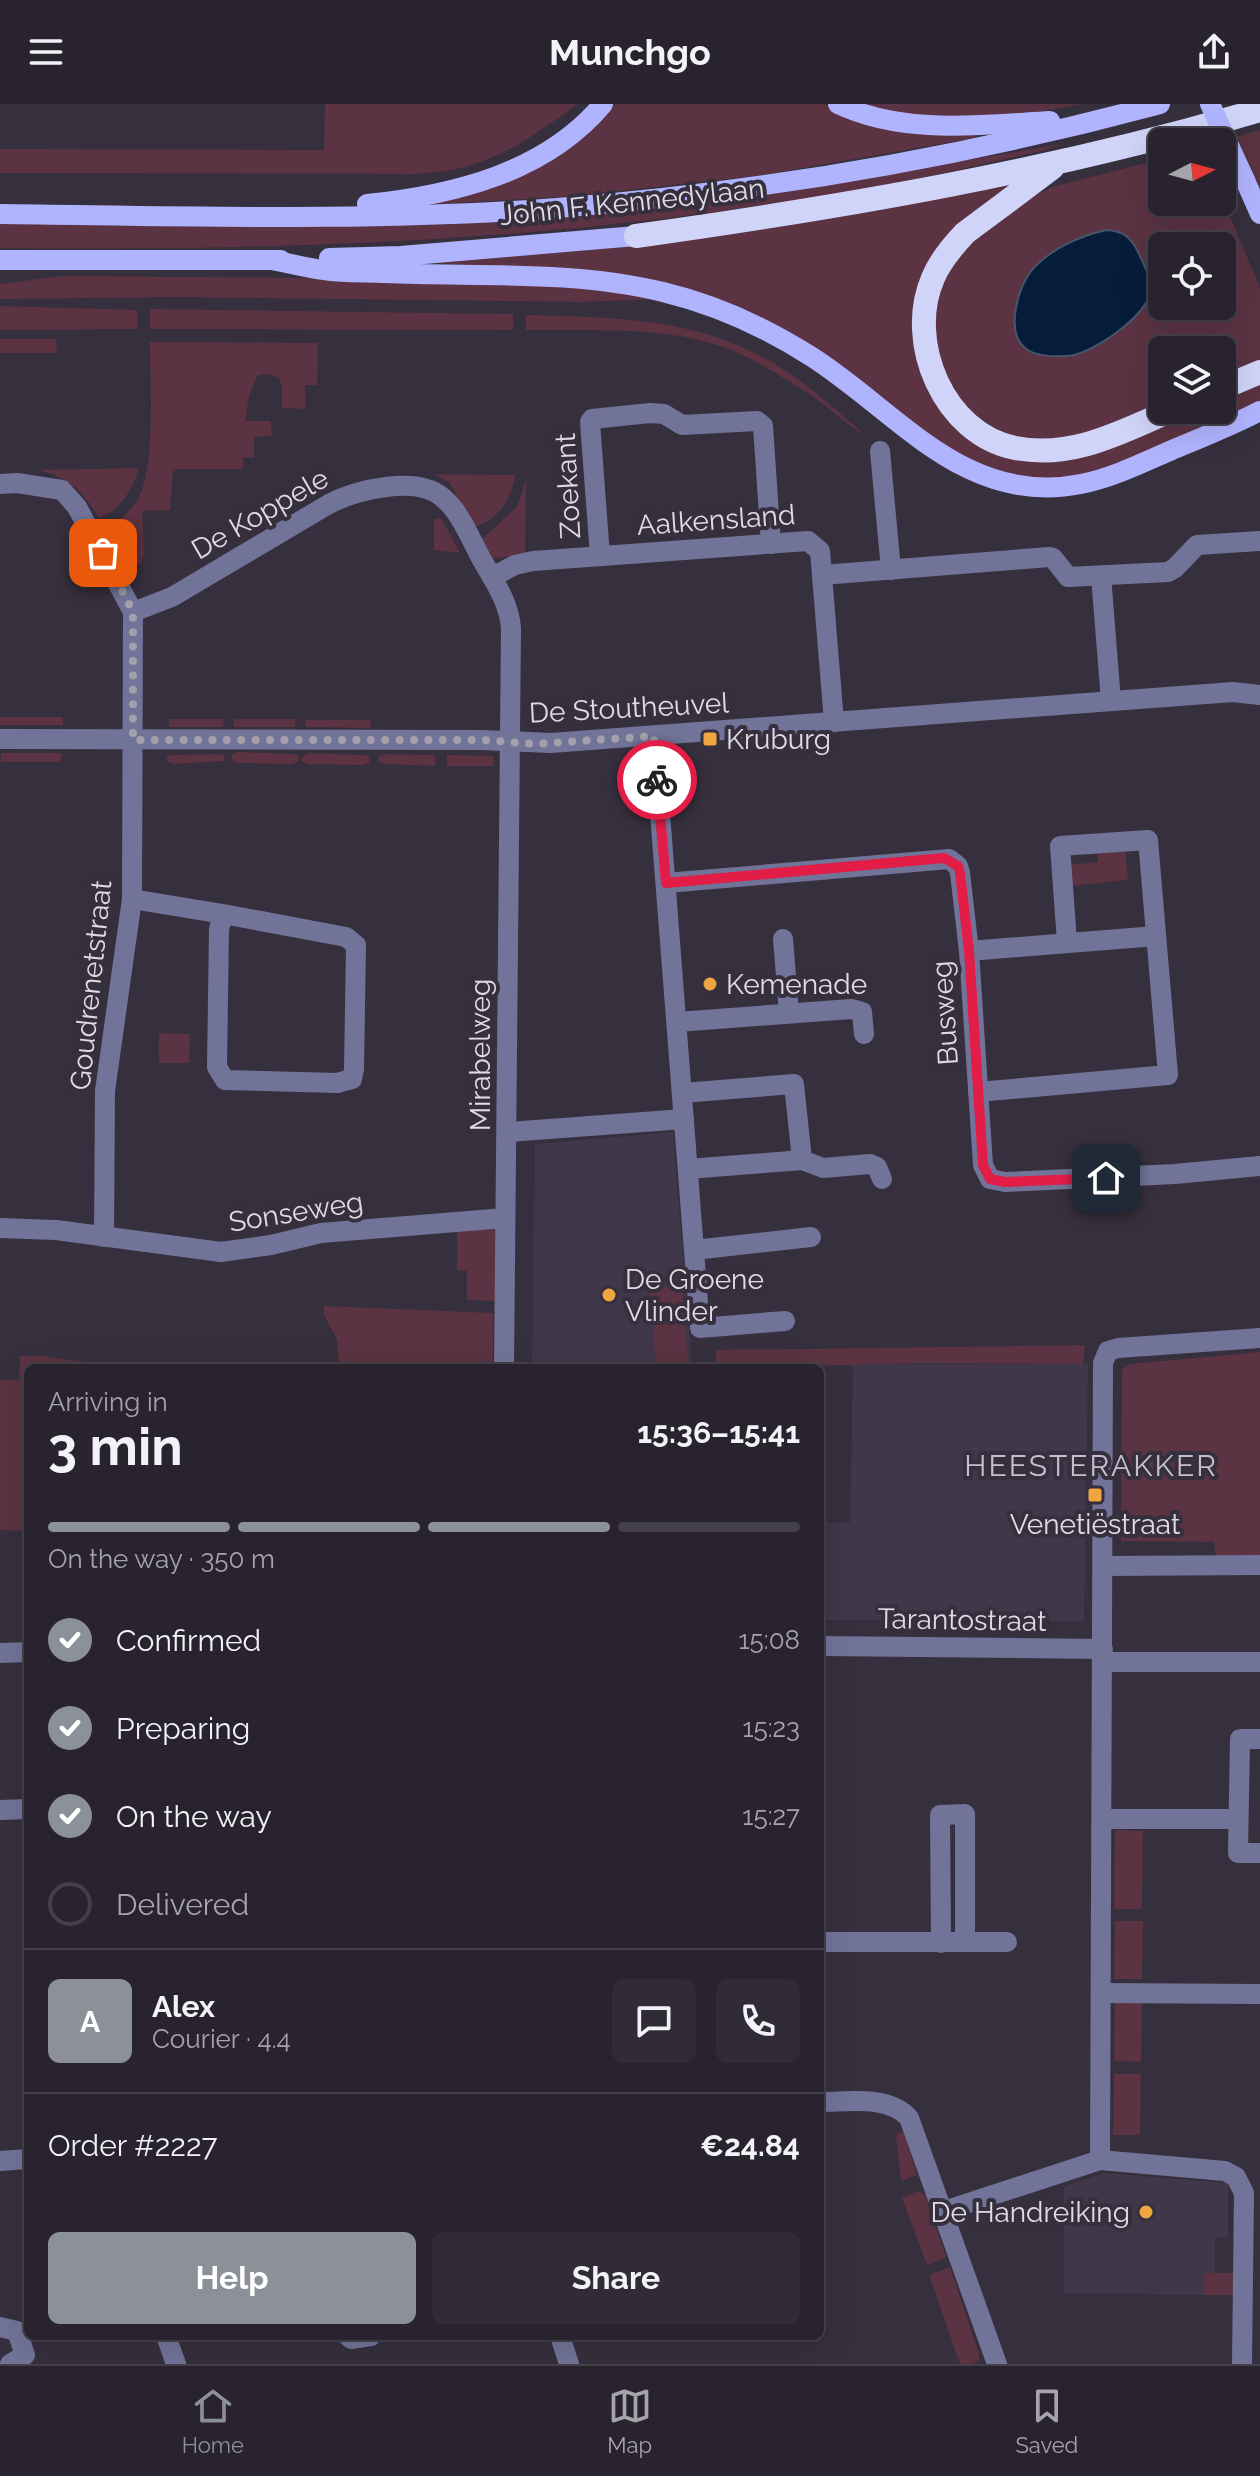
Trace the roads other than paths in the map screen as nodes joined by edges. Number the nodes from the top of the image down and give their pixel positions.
1 (603, 104) edge
2 (838, 104) edge
3 (1160, 104) edge
4 (1210, 104) edge
5 (1260, 110) edge
6 (1106, 118) junction
7 (1056, 164) junction
8 (0, 214) edge
9 (1260, 214) edge
10 (248, 216) junction
11 (636, 236) joint
12 (0, 260) edge
13 (271, 260) junction
14 (1260, 372) edge
15 (1236, 382) edge
16 (1255, 416) edge
17 (1148, 421) edge
18 (880, 451) dead end
19 (0, 484) edge
20 (1260, 541) edge
21 (771, 544) junction
22 (600, 556) junction
23 (891, 570) junction
24 (822, 575) junction
25 (1101, 576) junction
26 (492, 577) junction
27 (133, 612) junction
28 (1260, 695) edge
29 (1111, 701) junction
30 (834, 722) junction
31 (654, 736) junction
32 (0, 739) edge
33 (133, 740) junction
34 (510, 742) junction
35 (666, 883) junction
36 (132, 899) junction
37 (223, 914) junction
38 (1156, 936) junction
39 (783, 939) dead end
40 (1067, 942) junction
41 (969, 951) junction
42 (789, 1013) junction
43 (677, 1022) junction
44 (864, 1034) dead end
45 (978, 1092) junction
46 (682, 1093) junction
47 (684, 1119) junction
48 (508, 1132) junction
49 (802, 1160) junction
50 (1260, 1166) edge
51 (688, 1169) junction
52 (882, 1179) dead end
53 (505, 1218) junction
54 (0, 1228) edge
55 (104, 1237) junction
56 (811, 1237) dead end
57 (694, 1250) junction
58 (785, 1321) dead end
59 (1260, 1338) edge
60 (504, 1364) edge
61 (1260, 1565) edge
62 (1104, 1566) junction
63 (824, 1646) edge
64 (24, 1652) edge
65 (0, 1653) edge
66 (1103, 1656) junction
67 (1260, 1662) edge
68 (1260, 1739) edge
69 (24, 1809) edge
70 (0, 1810) edge
71 (1103, 1819) junction
72 (1238, 1819) junction
73 (1260, 1853) edge
74 (824, 1942) edge
75 (965, 1942) junction
76 (1007, 1942) dead end
77 (941, 1943) junction
78 (1101, 1993) junction
79 (1260, 1994) edge
80 (824, 2102) edge
81 (24, 2159) edge
82 (1100, 2160) junction
83 (0, 2161) edge
84 (944, 2211) junction
85 (1251, 2288) edge
86 (0, 2327) edge
87 (167, 2340) edge
88 (561, 2340) edge
89 (10, 2364) edge
90 (176, 2364) edge
91 (569, 2364) edge
92 (997, 2364) edge
93 (1242, 2364) edge

1 - 10 main road
2 - 6 main road
3 - 6 main road, John F. Kennedylaan
4 - 9 main road, bridge
5 - 7 highway, John F. Kennedylaan
6 - 10 main road, John F. Kennedylaan
7 - 11 highway, John F. Kennedylaan
7 - 17 highway
8 - 10 main road, John F. Kennedylaan
11 - 13 main road, John F. Kennedylaan
12 - 13 main road, John F. Kennedylaan
13 - 16 main road
14 - 15 highway
18 - 23 street
19 - 27 street
20 - 25 street
21 - 22 street, Aalkensland
21 - 22 street, Zoekant
21 - 24 street, Aalkensland
22 - 26 street, Aalkensland
23 - 24 street
23 - 25 street
24 - 30 street, Aalkensland
25 - 29 street
26 - 27 street, De Koppele
26 - 34 street, De Koppele
27 - 33 street
28 - 29 street, De Stoutheuvel
29 - 30 street, De Stoutheuvel
30 - 31 street, De Stoutheuvel
31 - 34 street, De Stoutheuvel
31 - 35 street
32 - 33 street, De Stoutheuvel
33 - 34 street, De Stoutheuvel
33 - 36 street, Goudrenetstraat
34 - 48 street, Mirabelweg
35 - 41 street, Busweg
35 - 43 street
36 - 37 street
36 - 55 street, Goudrenetstraat
37 - 37 street
38 - 40 street
38 - 40 street
38 - 45 street
39 - 42 street
40 - 41 street
41 - 45 street, Busweg
42 - 43 street
42 - 44 street
43 - 46 street
45 - 50 street, Busweg
46 - 47 street
46 - 49 street
47 - 48 street
47 - 51 street
48 - 53 street, Mirabelweg
49 - 51 street
49 - 52 street
51 - 57 street
53 - 55 street, Sonseweg
53 - 60 street, Mirabelweg
54 - 55 street, Sonseweg
56 - 57 street
57 - 58 street
59 - 62 street
61 - 62 street
62 - 66 street
63 - 66 street, Tarantostraat
64 - 65 street
66 - 67 street, Tarantostraat
66 - 71 street
68 - 72 street
69 - 70 street
71 - 72 street
71 - 78 street
72 - 73 street
74 - 77 street
75 - 76 street
75 - 77 street
75 - 77 street
78 - 79 street
78 - 82 street
80 - 84 street
81 - 83 street
82 - 84 street
82 - 85 street
84 - 92 street
85 - 93 street
86 - 89 street
87 - 90 street
88 - 91 street

